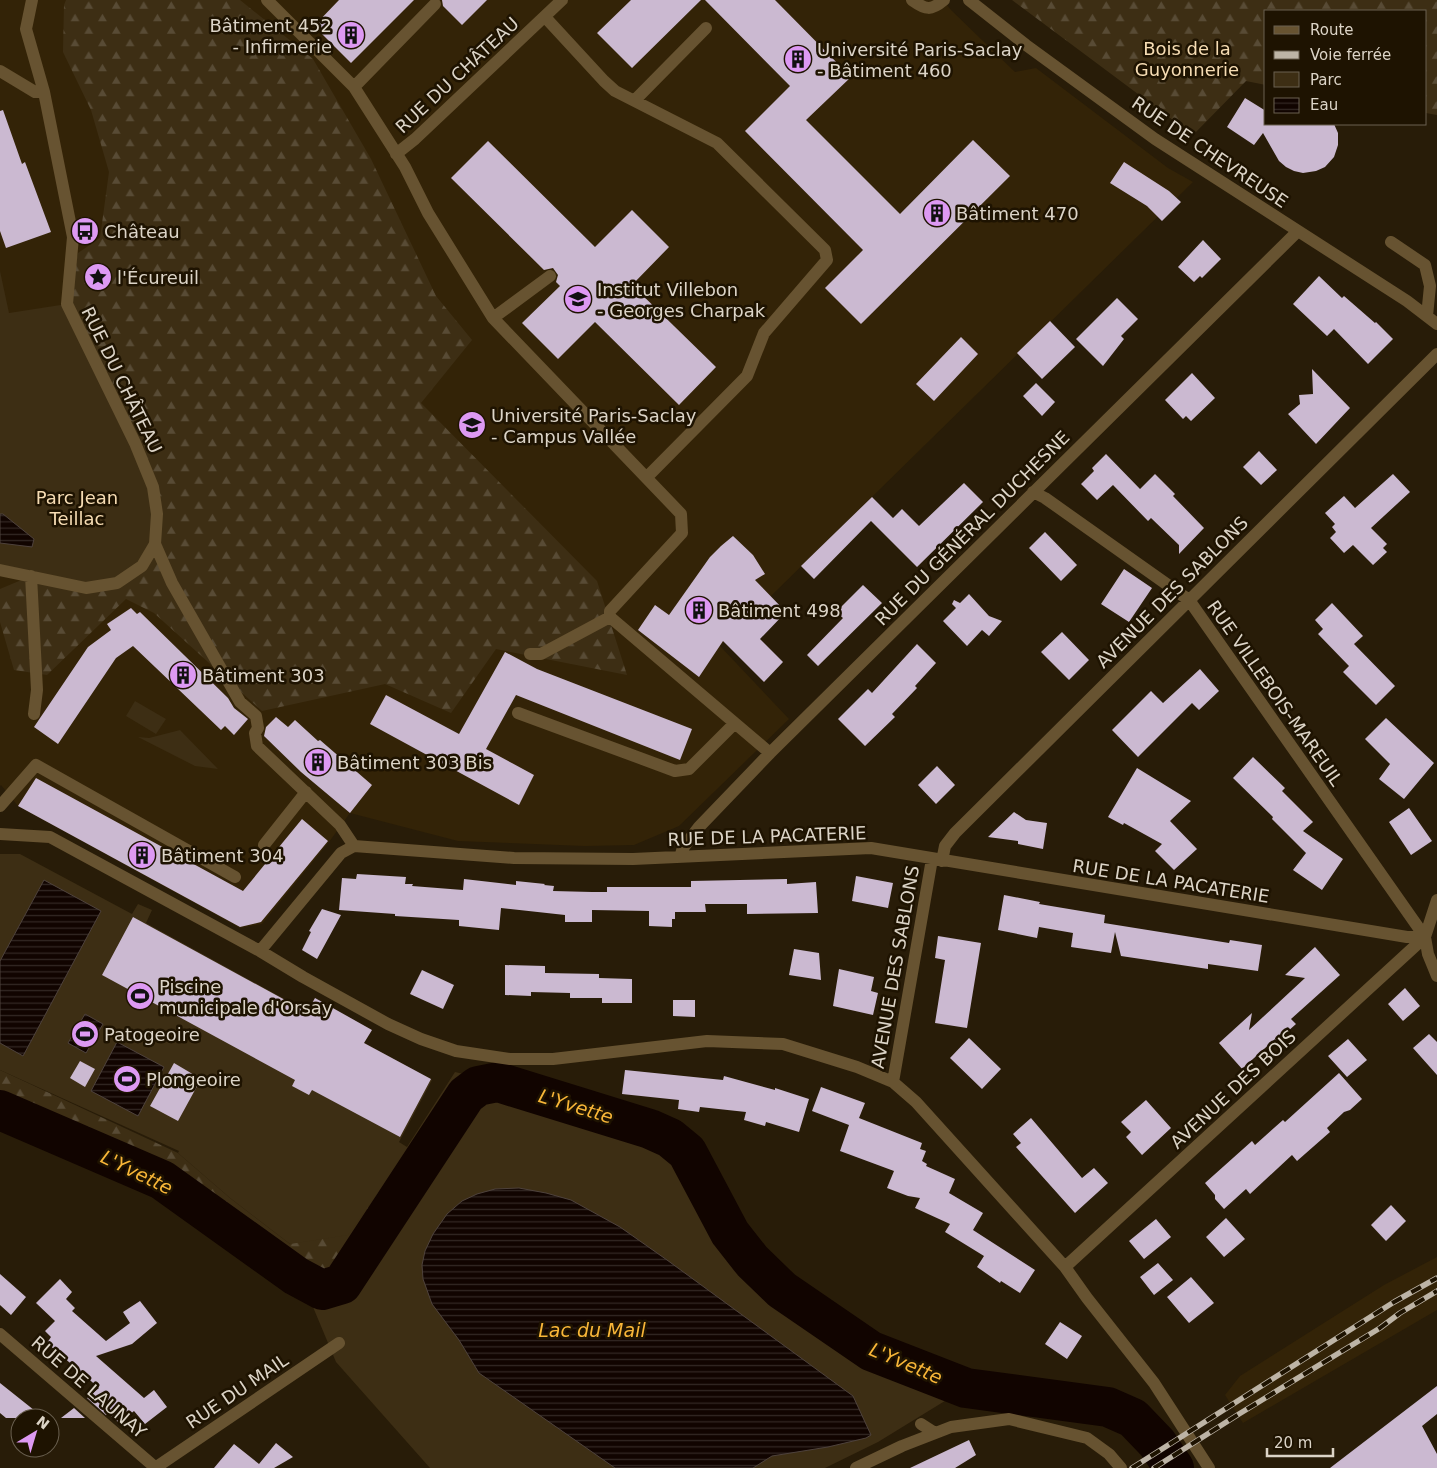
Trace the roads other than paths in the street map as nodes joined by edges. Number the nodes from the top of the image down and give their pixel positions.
1 (32, 0) edge
2 (267, 0) edge
3 (562, 0) edge
4 (912, 0) edge
5 (944, 0) edge
6 (969, 0) edge
7 (435, 4) dead end
8 (545, 17) junction
9 (706, 28) dead end
10 (0, 71) edge
11 (354, 87) junction
12 (44, 92) junction
13 (635, 100) junction
14 (396, 154) junction
15 (1298, 230) junction
16 (1391, 242) dead end
17 (550, 276) dead end
18 (493, 318) junction
19 (1432, 320) edge
20 (1437, 354) edge
21 (647, 477) junction
22 (1032, 492) junction
23 (155, 544) junction
24 (0, 570) edge
25 (31, 576) junction
26 (1189, 600) junction
27 (610, 617) junction
28 (530, 654) dead end
29 (518, 713) dead end
30 (34, 714) dead end
31 (734, 724) junction
32 (770, 753) junction
33 (306, 792) junction
34 (0, 806) edge
35 (0, 834) edge
36 (264, 845) dead end
37 (354, 846) junction
38 (680, 857) junction
39 (937, 860) junction
40 (235, 877) dead end
41 (1437, 900) edge
42 (1425, 937) junction
43 (260, 951) junction
44 (1437, 976) edge
45 (893, 1082) junction
46 (1065, 1267) junction
47 (0, 1334) edge
48 (339, 1343) dead end
49 (920, 1424) dead end
50 (935, 1433) junction
51 (155, 1468) edge
52 (856, 1468) edge
53 (1122, 1468) edge
54 (1209, 1468) edge

1 - 12 street, RUE DU CHÂTEAU
2 - 11 street, RUE DU CHÂTEAU
3 - 8 street, RUE DU CHÂTEAU
4 - 5 street
6 - 15 street, RUE DE CHEVREUSE
7 - 11 street
8 - 13 street
8 - 14 street, RUE DU CHÂTEAU
9 - 13 street
10 - 12 street
11 - 14 street, RUE DU CHÂTEAU
12 - 23 street, RUE DU CHÂTEAU
13 - 21 street
14 - 18 street, RUE DU CHÂTEAU
15 - 19 street, RUE DE CHEVREUSE
15 - 22 street, RUE DU GÉNÉRAL DUCHESNE
16 - 19 street
17 - 18 street
18 - 21 street, RUE DU CHÂTEAU
20 - 26 street, AVENUE DES SABLONS
21 - 27 street, RUE DU CHÂTEAU
22 - 26 street, RUE VILLEBOIS-MAREUIL
22 - 32 street, RUE DU GÉNÉRAL DUCHESNE
23 - 25 street, RUE DU CHÂTEAU
23 - 33 street
24 - 25 street, RUE DU CHÂTEAU
25 - 30 street
26 - 39 street, AVENUE DES SABLONS
26 - 42 street, RUE VILLEBOIS-MAREUIL
27 - 28 street
27 - 31 street
29 - 31 street
31 - 32 street
32 - 38 street, RUE DU GÉNÉRAL DUCHESNE
33 - 36 street
33 - 37 street
34 - 40 street
35 - 43 street
37 - 38 street, RUE DE LA PACATERIE
37 - 43 street
38 - 39 street, RUE DE LA PACATERIE
39 - 42 street, RUE DE LA PACATERIE
39 - 45 street, AVENUE DES SABLONS
41 - 42 street
42 - 44 street
42 - 46 street, AVENUE DES BOIS
43 - 45 street
45 - 46 street
46 - 54 street
47 - 51 street, RUE DE LAUNAY
48 - 51 street, RUE DU MAIL
49 - 50 street
50 - 52 street
50 - 53 street

